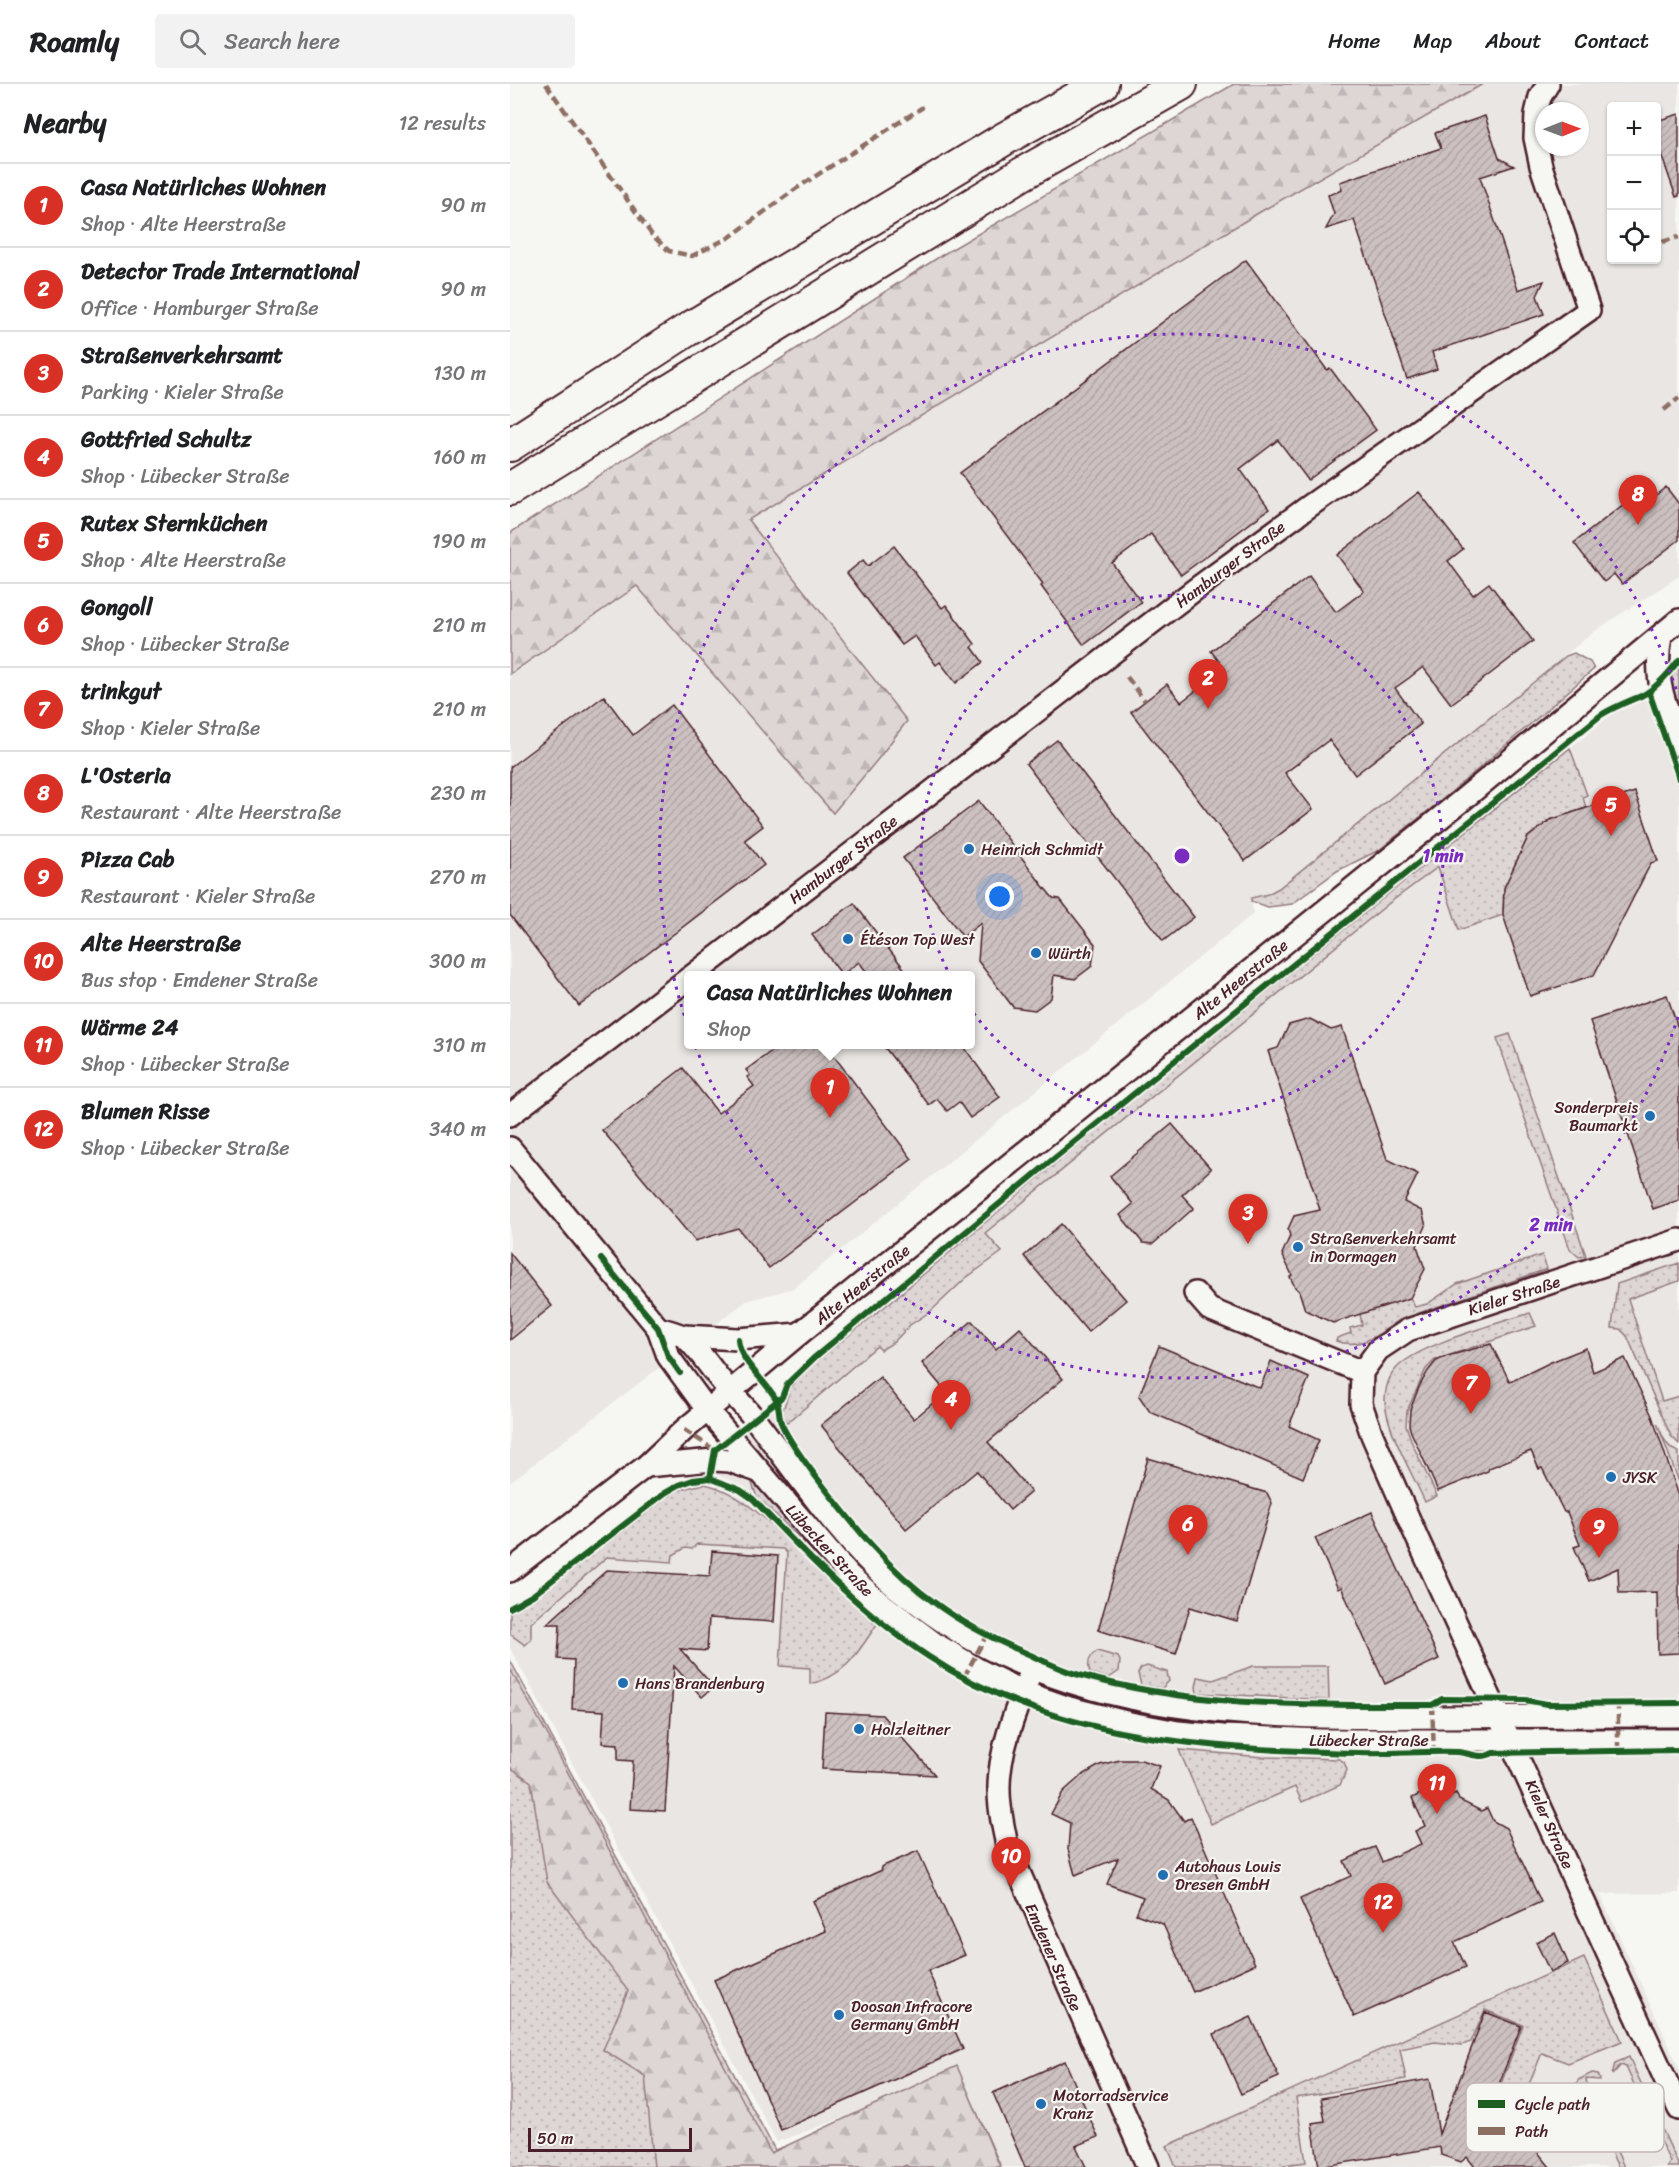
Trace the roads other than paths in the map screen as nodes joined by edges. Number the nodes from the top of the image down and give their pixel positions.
1 (1102, 84) edge
2 (1181, 84) edge
3 (1548, 84) edge
4 (510, 445) edge
5 (510, 489) edge
6 (1679, 620) edge
7 (1661, 636) junction
8 (1679, 744) edge
9 (697, 971) edge
10 (684, 981) edge
11 (510, 1115) edge
12 (510, 1148) edge
13 (1679, 1240) edge
14 (1195, 1293) dead end
15 (658, 1328) junction
16 (799, 1334) junction
17 (684, 1336) junction
18 (1362, 1371) junction
19 (731, 1392) junction
20 (708, 1411) junction
21 (646, 1466) junction
22 (759, 1471) junction
23 (510, 1571) edge
24 (1032, 1670) junction
25 (1023, 1692) junction
26 (1500, 1716) junction
27 (1679, 1716) edge
28 (1511, 1740) junction
29 (1679, 1740) edge
30 (1679, 2109) edge
31 (1148, 2167) edge

1 - 4 highway
2 - 5 highway
3 - 9 street, Hamburger Straße
6 - 7 street, Alte Heerstraße
7 - 8 street
7 - 16 street, Alte Heerstraße
10 - 11 street, Hamburger Straße
12 - 15 street
13 - 18 street, Kieler Straße
14 - 18 street
15 - 17 street
15 - 20 street
16 - 17 street, Alte Heerstraße
16 - 19 street, Alte Heerstraße
17 - 19 street
18 - 26 street, Kieler Straße
19 - 20 street, Alte Heerstraße
19 - 24 street, Lübecker Straße
20 - 21 street, Alte Heerstraße
20 - 22 street, Lübecker Straße
21 - 22 street
21 - 23 street, Alte Heerstraße
22 - 25 street, Lübecker Straße
24 - 25 street, Emdener Straße
24 - 26 street, Lübecker Straße
25 - 28 street, Lübecker Straße
25 - 31 street, Emdener Straße
26 - 27 street, Lübecker Straße
26 - 28 street, Kieler Straße
28 - 29 street, Lübecker Straße
28 - 30 street, Kieler Straße

